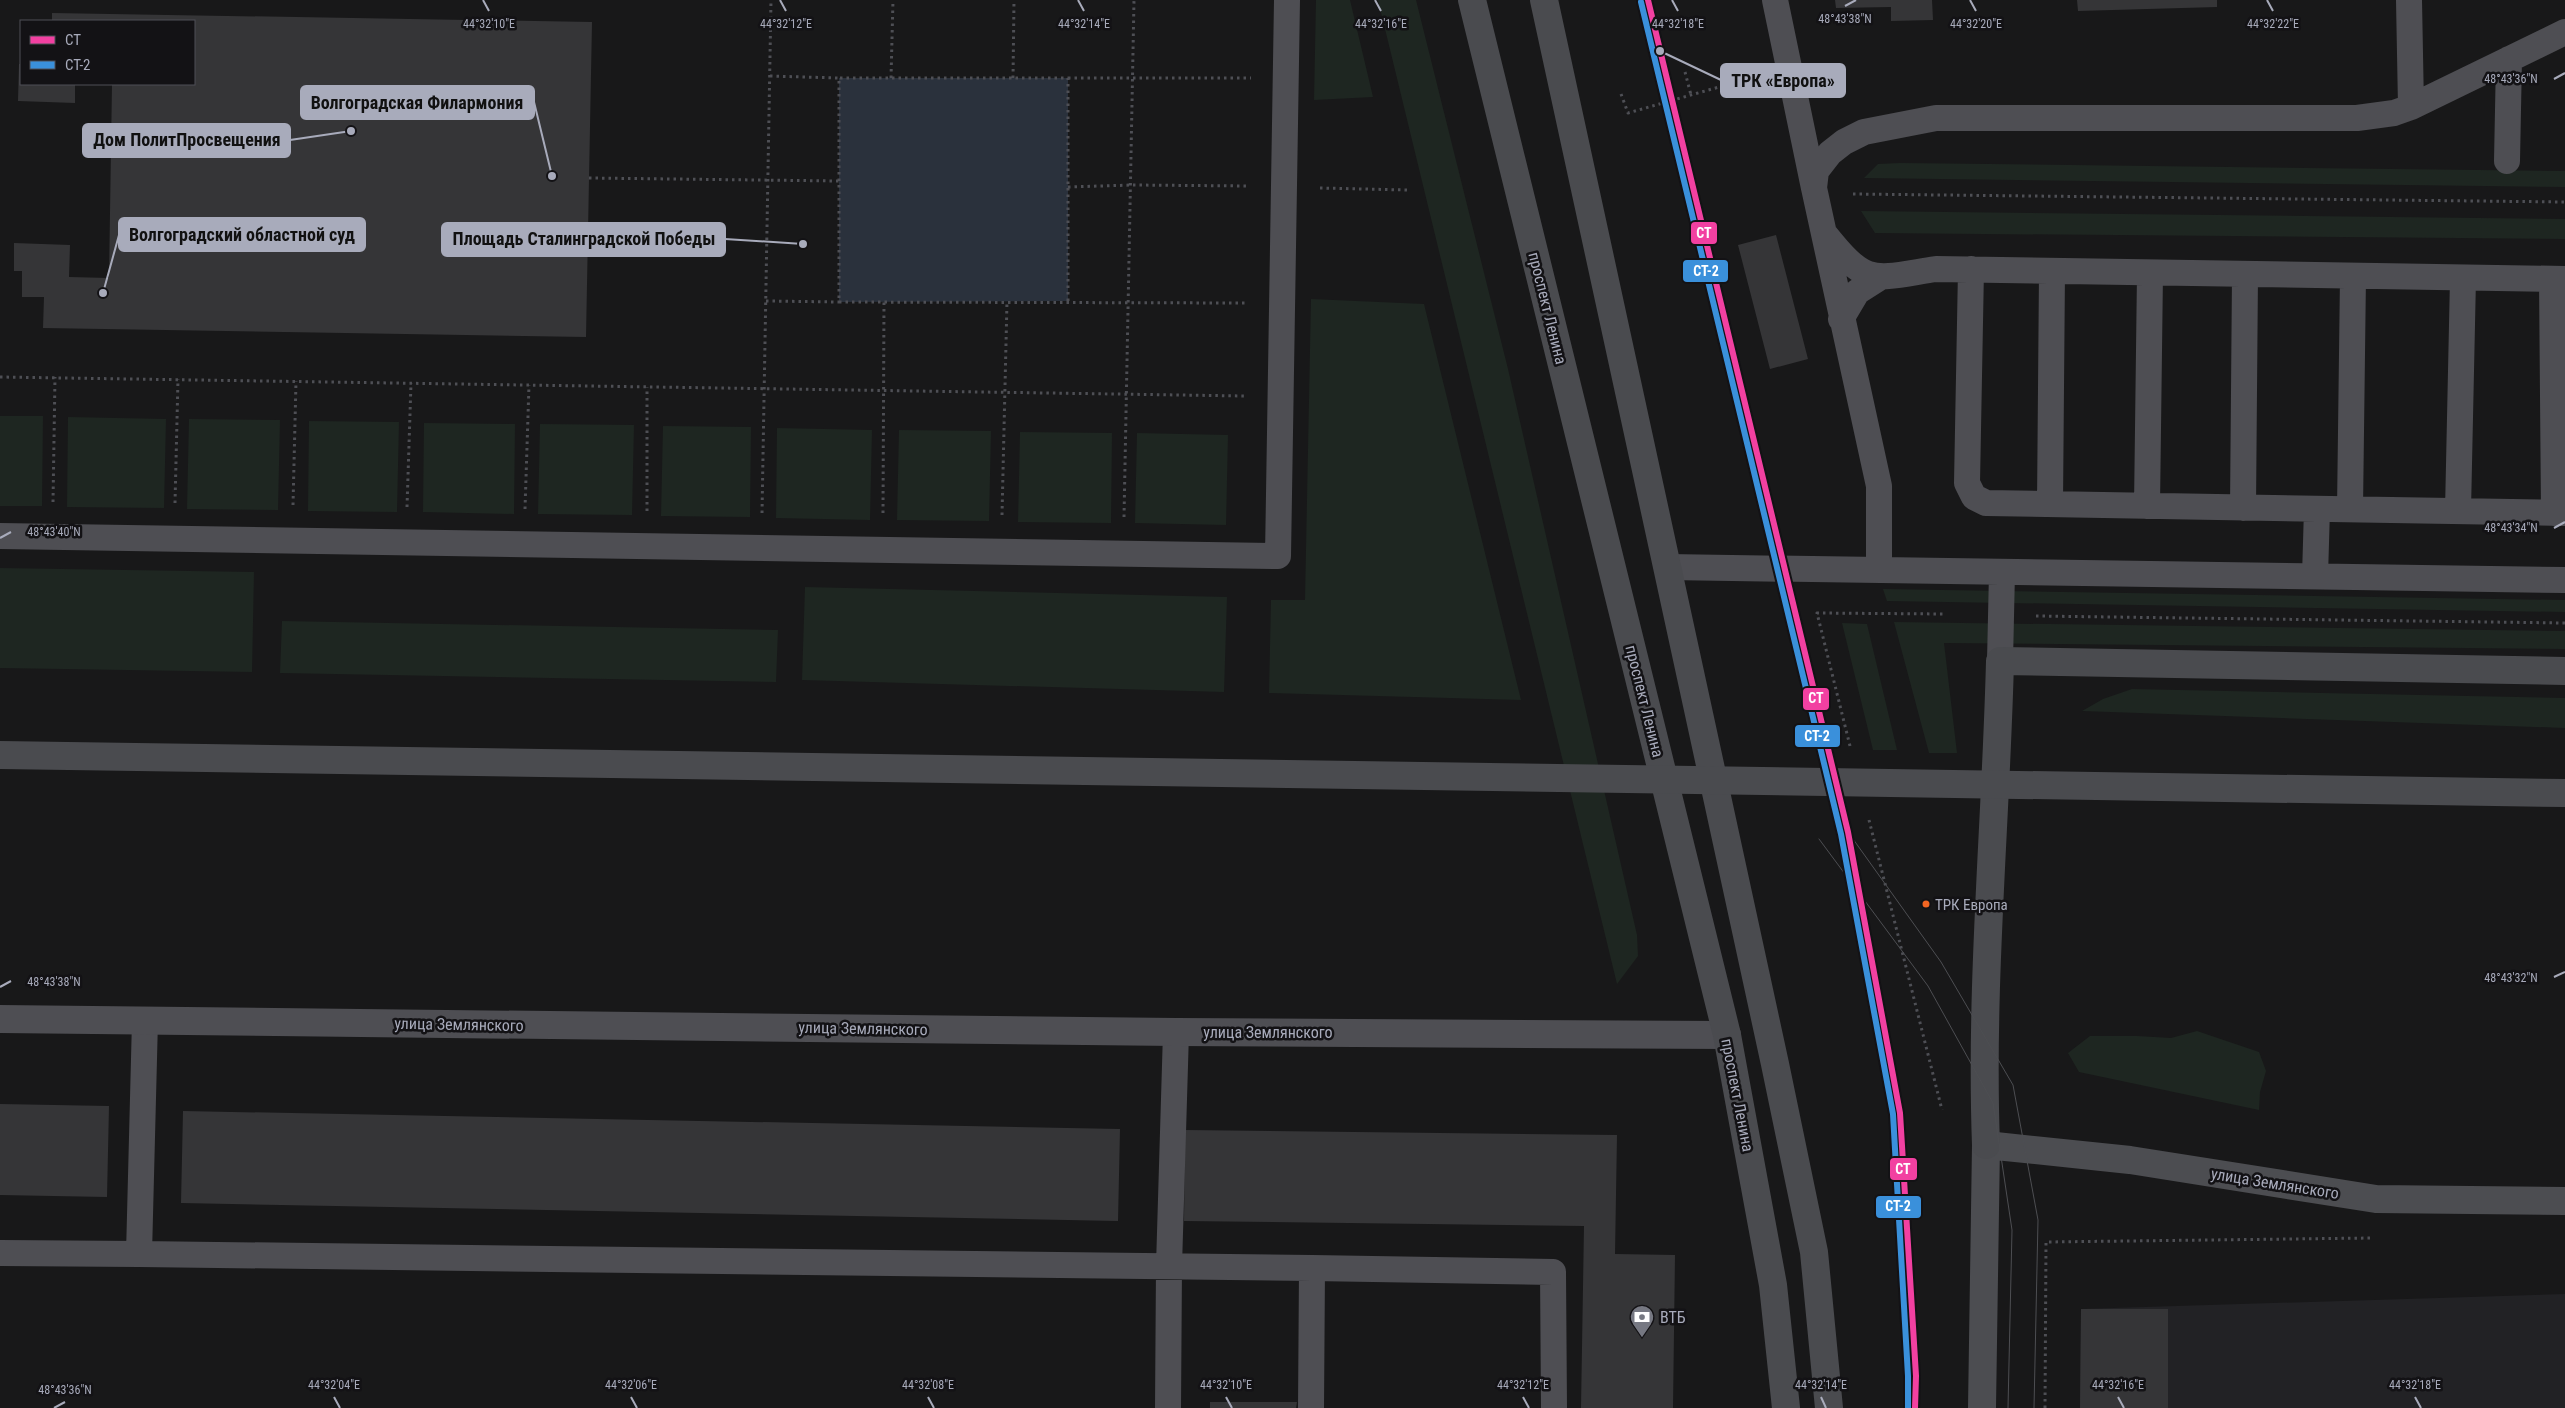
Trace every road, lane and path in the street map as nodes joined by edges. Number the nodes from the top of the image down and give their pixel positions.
1 (771, 0) edge
2 (893, 0) edge
3 (1014, 0) edge
4 (1134, 0) edge
5 (1287, 0) edge
6 (1472, 0) edge
7 (1544, 0) edge
8 (1775, 0) edge
9 (2409, 0) edge
10 (2565, 32) edge
11 (2509, 59) junction
12 (1685, 72) dead end
13 (770, 76) junction
14 (1758, 76) dead end
15 (839, 78) junction
16 (891, 78) junction
17 (1013, 78) junction
18 (1068, 78) junction
19 (1134, 78) junction
20 (1259, 78) dead end
21 (1621, 94) dead end
22 (1691, 95) junction
23 (2411, 107) junction
24 (2507, 162) dead end
25 (589, 178) dead end
26 (768, 181) junction
27 (839, 181) junction
28 (1132, 185) junction
29 (1256, 186) dead end
30 (1068, 187) junction
31 (1333, 188) dead end
32 (1407, 190) dead end
33 (1814, 191) junction
34 (2565, 202) edge
35 (1822, 230) junction
36 (1971, 269) junction
37 (2052, 271) junction
38 (2150, 273) junction
39 (2245, 274) junction
40 (2353, 276) junction
41 (1879, 278) junction
42 (2463, 278) junction
43 (2558, 279) edge
44 (766, 301) junction
45 (884, 301) junction
46 (1068, 301) junction
47 (839, 302) junction
48 (1007, 302) junction
49 (1129, 303) junction
50 (1282, 306) junction
51 (1841, 319) junction
52 (0, 377) edge
53 (55, 377) junction
54 (178, 379) junction
55 (296, 381) junction
56 (411, 383) junction
57 (529, 385) junction
58 (647, 387) junction
59 (764, 390) junction
60 (885, 390) junction
61 (1006, 392) junction
62 (1127, 394) junction
63 (1251, 396) dead end
64 (2050, 504) junction
65 (2147, 506) junction
66 (2242, 508) junction
67 (2317, 508) junction
68 (53, 509) dead end
69 (2350, 509) junction
70 (2458, 511) junction
71 (175, 512) dead end
72 (883, 512) dead end
73 (2560, 513) edge
74 (293, 514) dead end
75 (1002, 515) dead end
76 (407, 516) dead end
77 (524, 518) dead end
78 (1124, 518) dead end
79 (647, 520) dead end
80 (762, 522) dead end
81 (0, 536) edge
82 (1667, 567) junction
83 (1878, 570) junction
84 (2002, 572) junction
85 (2316, 576) junction
86 (2565, 580) edge
87 (2028, 616) dead end
88 (2565, 623) edge
89 (2000, 661) junction
90 (2565, 671) edge
91 (0, 755) edge
92 (2565, 793) edge
93 (0, 1018) edge
94 (145, 1020) junction
95 (1176, 1032) junction
96 (1727, 1035) junction
97 (1986, 1145) junction
98 (2565, 1201) edge
99 (2376, 1238) dead end
100 (0, 1253) edge
101 (140, 1254) junction
102 (1170, 1266) junction
103 (1312, 1268) junction
104 (1168, 1408) edge
105 (1311, 1408) edge
106 (1554, 1408) edge
107 (1786, 1408) edge
108 (1829, 1408) edge
109 (1982, 1408) edge
110 (2045, 1408) edge

1 - 13 path
2 - 16 path
3 - 17 path
4 - 19 path
5 - 50 lane
6 - 96 main road, проспект Ленина
7 - 82 main road
8 - 33 lane
9 - 23 lane
10 - 11 lane
11 - 23 lane
11 - 24 lane
12 - 22 path
13 - 15 path
13 - 26 path
14 - 22 path
15 - 16 path
15 - 27 path
16 - 17 path
17 - 18 path
18 - 19 path
18 - 30 path
19 - 20 path
19 - 28 path
21 - 22 path
23 - 33 lane
25 - 26 path
26 - 27 path
26 - 44 path
27 - 47 path
28 - 29 path
28 - 30 path
28 - 49 path
30 - 46 path
31 - 32 path
33 - 34 path
33 - 35 lane
35 - 41 lane
35 - 51 lane
36 - 37 lane
36 - 41 lane
36 - 64 lane
37 - 38 lane
37 - 64 lane
38 - 39 lane
38 - 65 lane
39 - 40 lane
39 - 66 lane
40 - 42 lane
40 - 69 lane
41 - 51 lane
42 - 43 lane
42 - 70 lane
43 - 73 lane
44 - 47 path
44 - 59 path
45 - 47 path
45 - 48 path
45 - 60 path
46 - 48 path
46 - 49 path
48 - 61 path
49 - 50 path
49 - 62 path
50 - 81 lane
51 - 83 lane
52 - 53 path
53 - 54 path
53 - 68 path
54 - 55 path
54 - 71 path
55 - 56 path
55 - 74 path
56 - 57 path
56 - 76 path
57 - 58 path
57 - 77 path
58 - 59 path
58 - 79 path
59 - 60 path
59 - 80 path
60 - 61 path
60 - 72 path
61 - 62 path
61 - 75 path
62 - 63 path
62 - 78 path
64 - 65 lane
65 - 66 lane
66 - 67 lane
67 - 69 lane
67 - 85 lane
69 - 70 lane
70 - 73 lane
82 - 83 lane
82 - 108 main road
83 - 84 lane
84 - 85 lane
84 - 89 lane
85 - 86 lane
87 - 88 path
89 - 90 main road
89 - 97 main road
91 - 92 main road, bridge
93 - 94 street, улица Землянского
94 - 95 street, улица Землянского
94 - 101 lane
95 - 96 street, улица Землянского
95 - 102 lane
96 - 107 main road, проспект Ленина
97 - 98 main road, улица Землянского
97 - 109 main road
99 - 110 path
100 - 101 lane
101 - 102 lane
102 - 103 lane
102 - 104 lane
103 - 105 lane
103 - 106 lane

